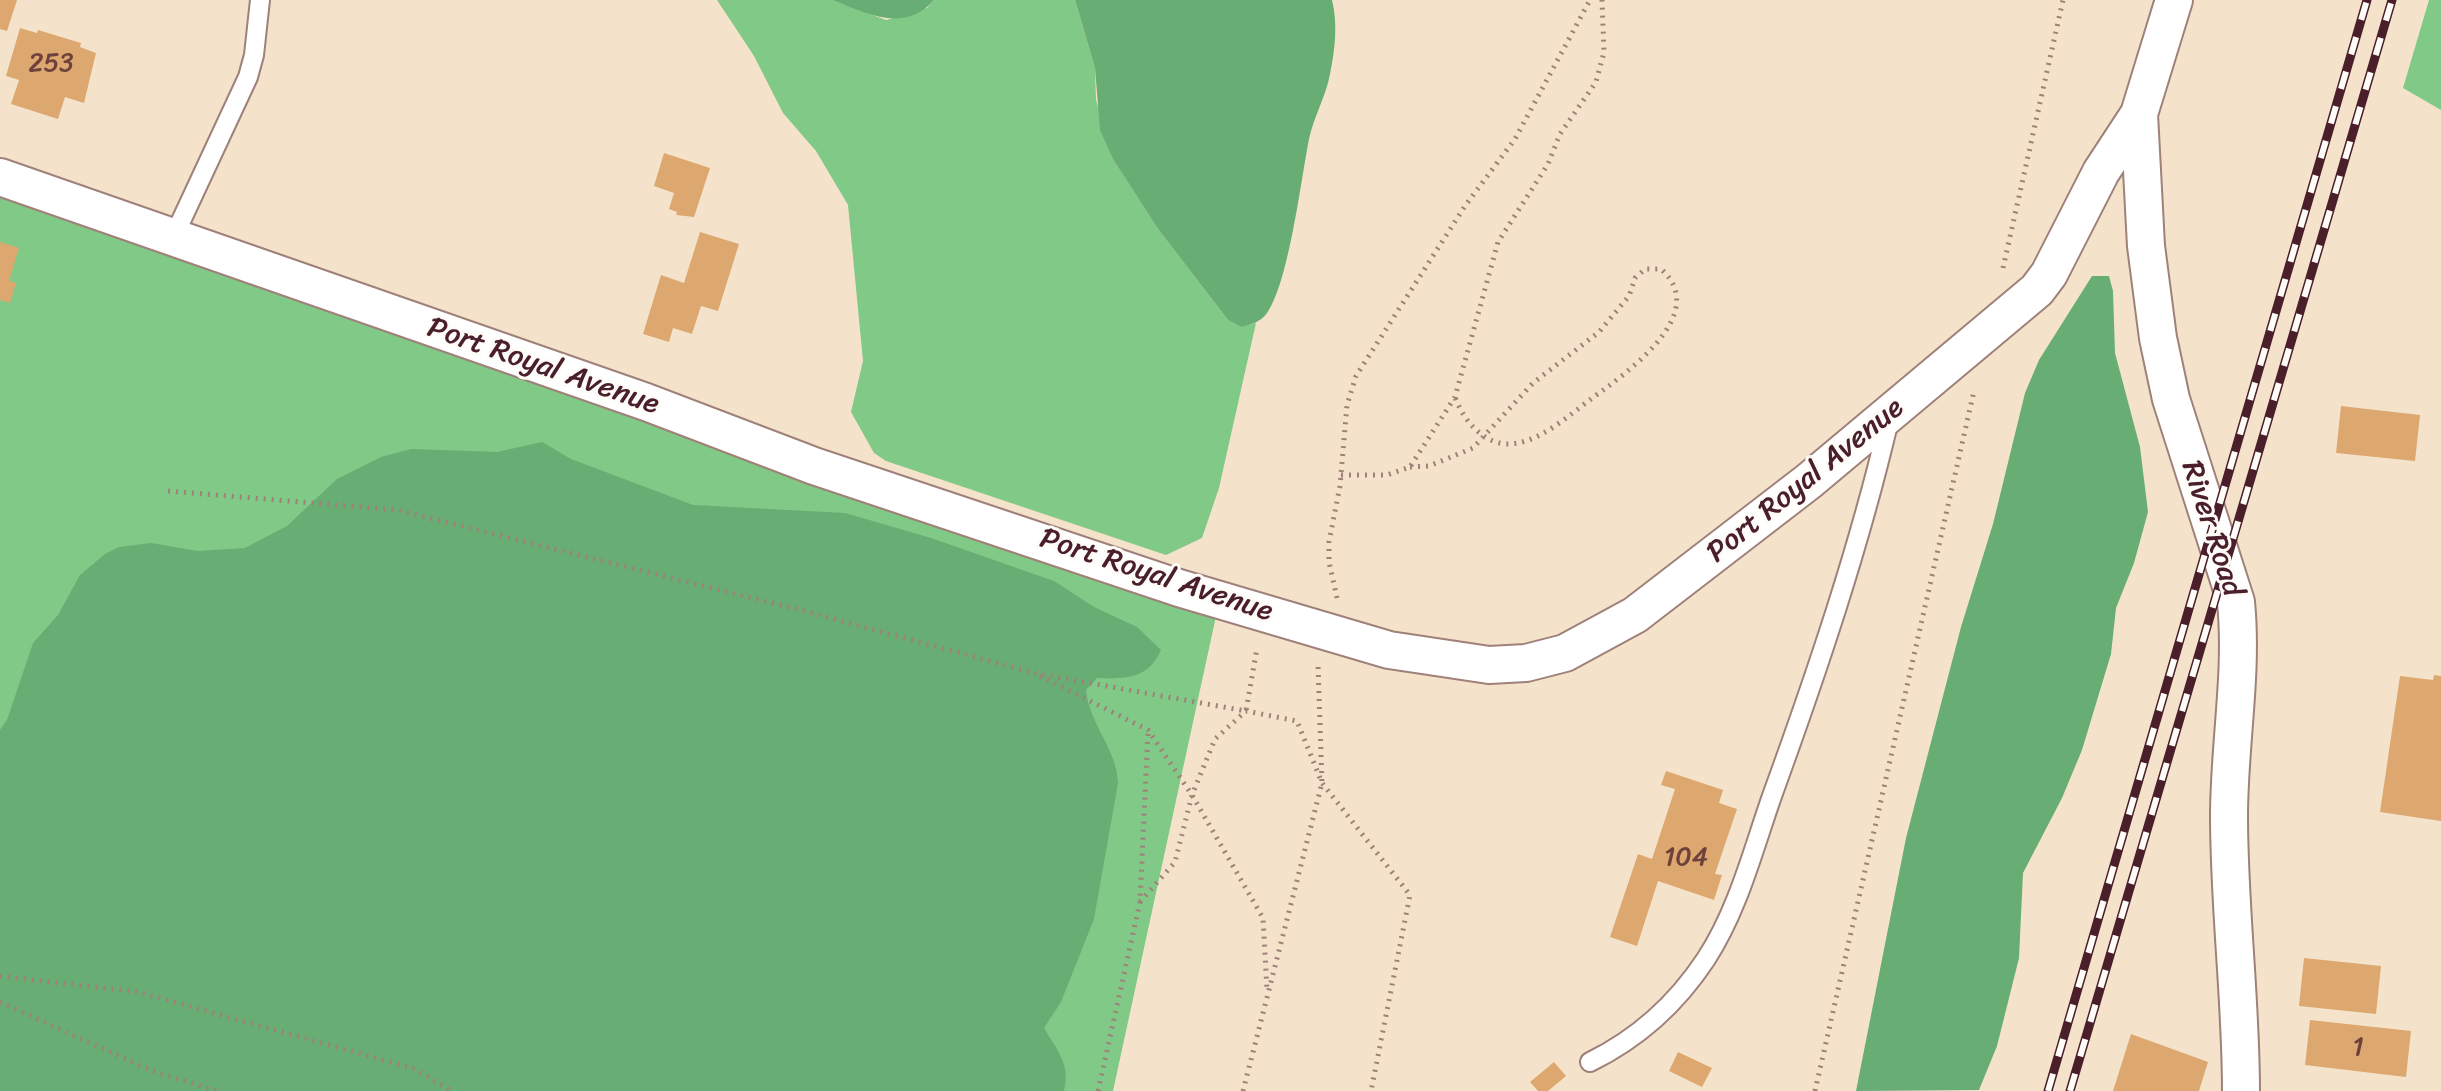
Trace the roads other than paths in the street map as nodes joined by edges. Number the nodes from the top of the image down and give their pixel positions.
1 (260, 0) edge
2 (2174, 0) edge
3 (2139, 114) junction
4 (0, 177) edge
5 (174, 236) junction
6 (1890, 413) junction
7 (1590, 1062) dead end
8 (2241, 1091) edge

1 - 5 lane
2 - 3 street
3 - 6 street, Port Royal Avenue
3 - 8 street, River Road
4 - 5 street, Port Royal Avenue
5 - 6 street, Port Royal Avenue
6 - 7 lane

